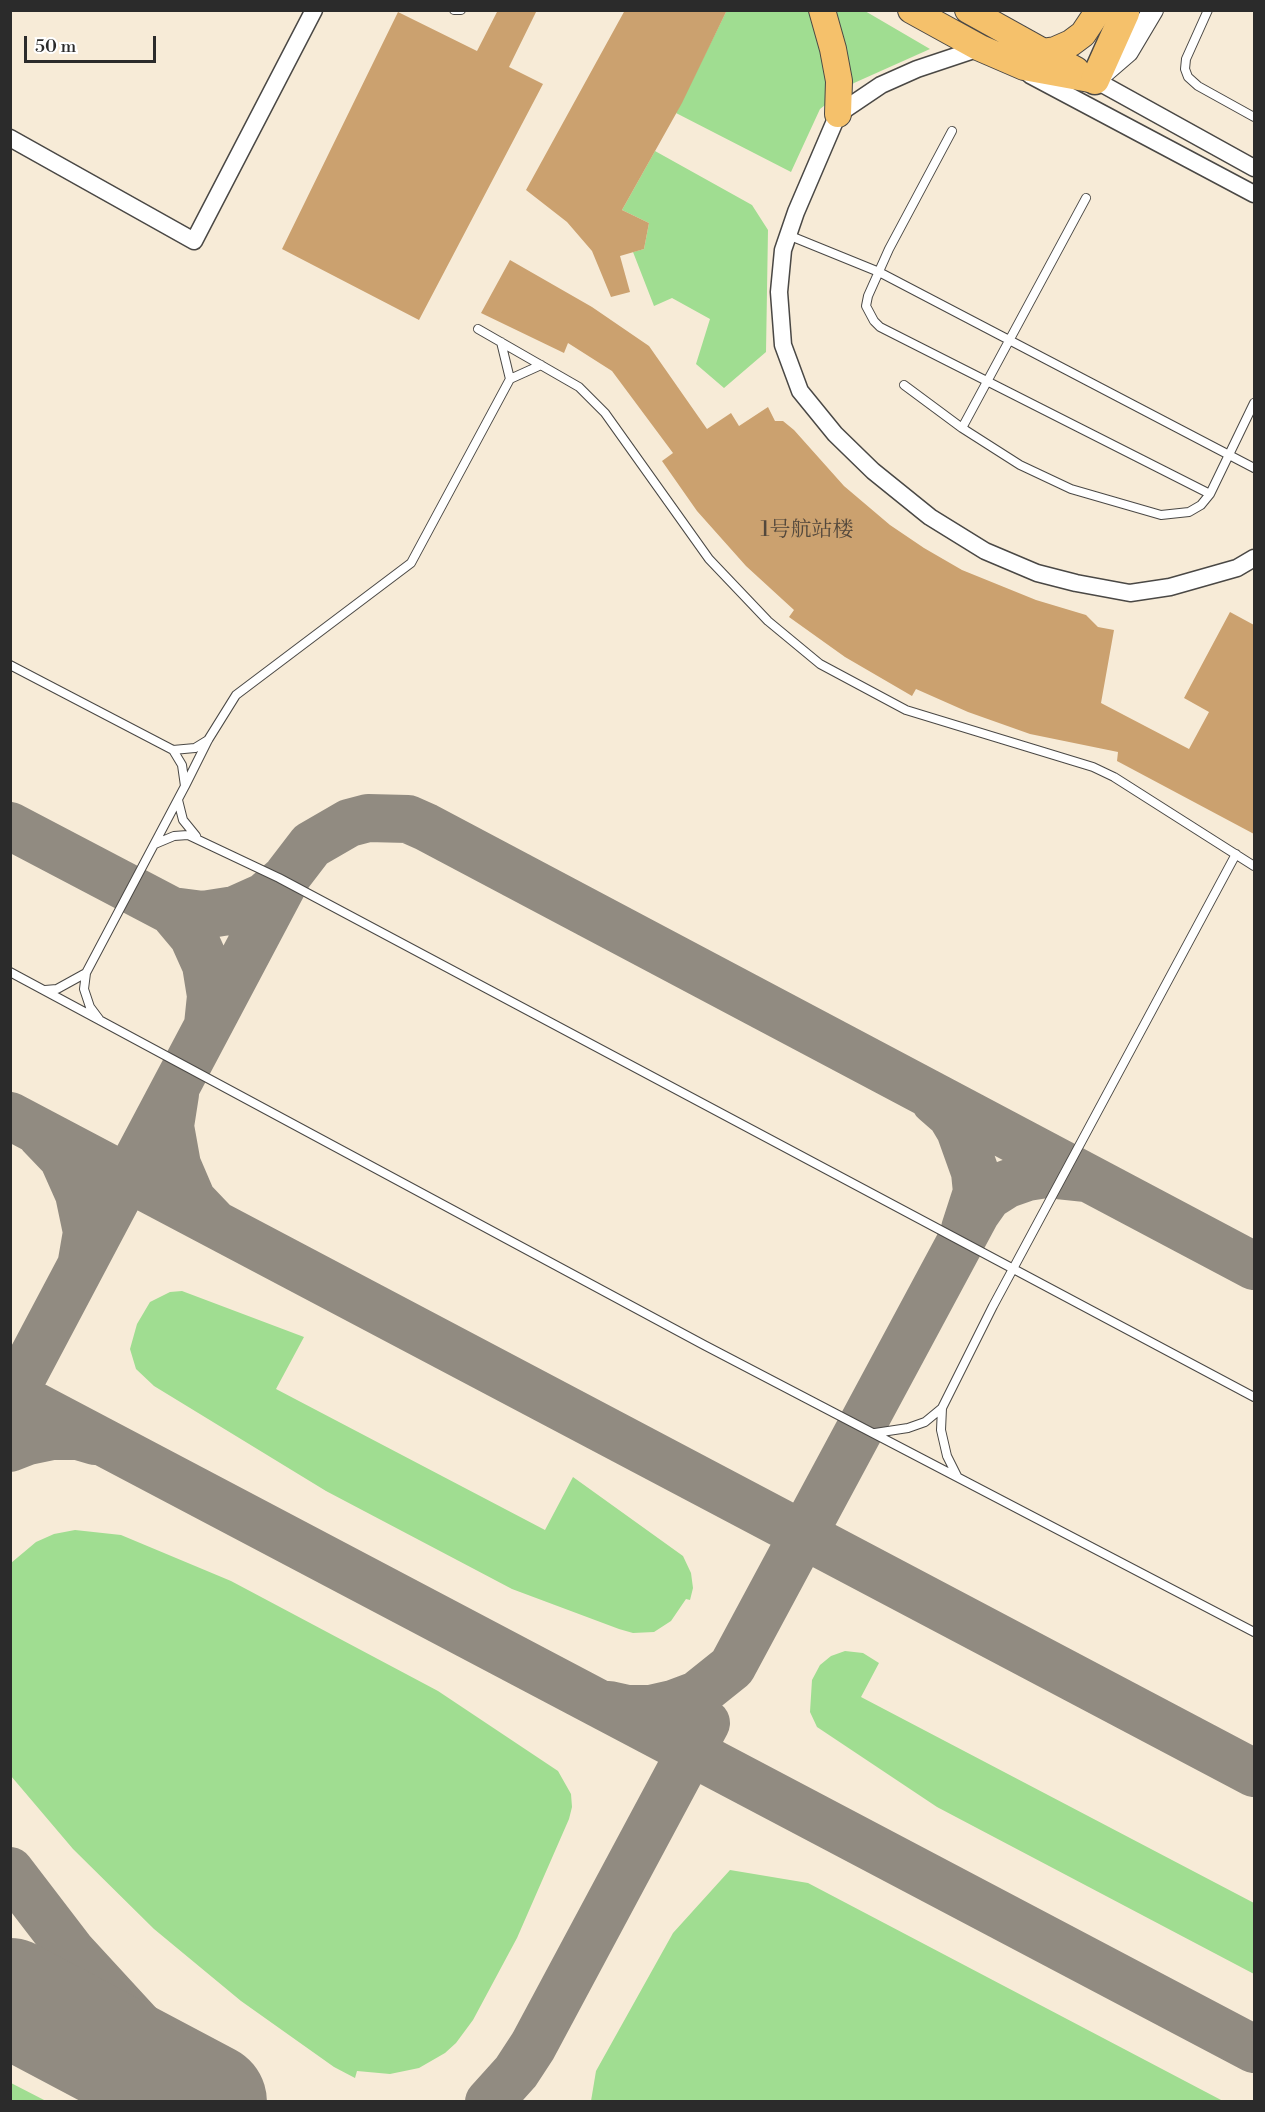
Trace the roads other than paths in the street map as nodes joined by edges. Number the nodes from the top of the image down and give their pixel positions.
1 (314, 10) edge
2 (454, 10) edge
3 (461, 10) edge
4 (822, 10) edge
5 (910, 10) edge
6 (969, 10) edge
7 (1153, 10) edge
8 (1208, 10) edge
9 (1112, 12) edge
10 (980, 48) junction
11 (1044, 52) junction
12 (1095, 80) junction
13 (838, 114) junction
14 (1254, 117) edge
15 (952, 131) dead end
16 (10, 138) edge
17 (1254, 168) edge
18 (1254, 194) edge
19 (1086, 198) dead end
20 (788, 235) junction
21 (879, 272) junction
22 (478, 329) dead end
23 (1010, 340) junction
24 (501, 342) junction
25 (540, 365) junction
26 (510, 379) junction
27 (988, 382) junction
28 (904, 385) dead end
29 (1254, 403) edge
30 (962, 428) junction
31 (1229, 454) junction
32 (1254, 468) edge
33 (1210, 494) junction
34 (1254, 560) edge
35 (10, 665) edge
36 (208, 740) junction
37 (173, 750) junction
38 (185, 786) junction
39 (178, 800) junction
40 (198, 838) junction
41 (154, 844) junction
42 (1236, 854) junction
43 (1254, 866) edge
44 (10, 972) edge
45 (86, 973) junction
46 (45, 990) junction
47 (102, 1022) junction
48 (1013, 1269) junction
49 (1254, 1397) edge
50 (942, 1408) junction
51 (875, 1433) junction
52 (957, 1476) junction
53 (1254, 1632) edge

1 - 16 street
2 - 3 lane
4 - 13 main road
5 - 10 main road
6 - 11 main road
7 - 12 street
8 - 14 lane
9 - 11 main road
9 - 12 highway
10 - 11 main road
10 - 12 main road
10 - 13 street
10 - 18 street
11 - 12 main road
12 - 17 street
13 - 20 street
15 - 21 lane
19 - 23 lane
20 - 21 lane
20 - 34 street
21 - 23 lane
21 - 27 lane
22 - 24 lane
23 - 27 lane
23 - 31 lane
24 - 25 lane
24 - 26 lane
25 - 26 lane
25 - 42 lane
26 - 36 lane
27 - 30 lane
27 - 33 lane
28 - 30 lane
29 - 31 lane
30 - 33 lane
31 - 32 lane
31 - 33 lane
35 - 37 lane
36 - 37 lane
36 - 38 lane
37 - 38 lane
38 - 39 lane
39 - 40 lane
39 - 41 lane
40 - 41 lane
40 - 48 lane
41 - 45 lane
42 - 43 lane
42 - 48 lane
44 - 46 lane
45 - 46 lane
45 - 47 lane
46 - 47 lane
47 - 51 lane
48 - 49 lane
48 - 50 lane
50 - 51 lane
50 - 52 lane
51 - 52 lane
52 - 53 lane

